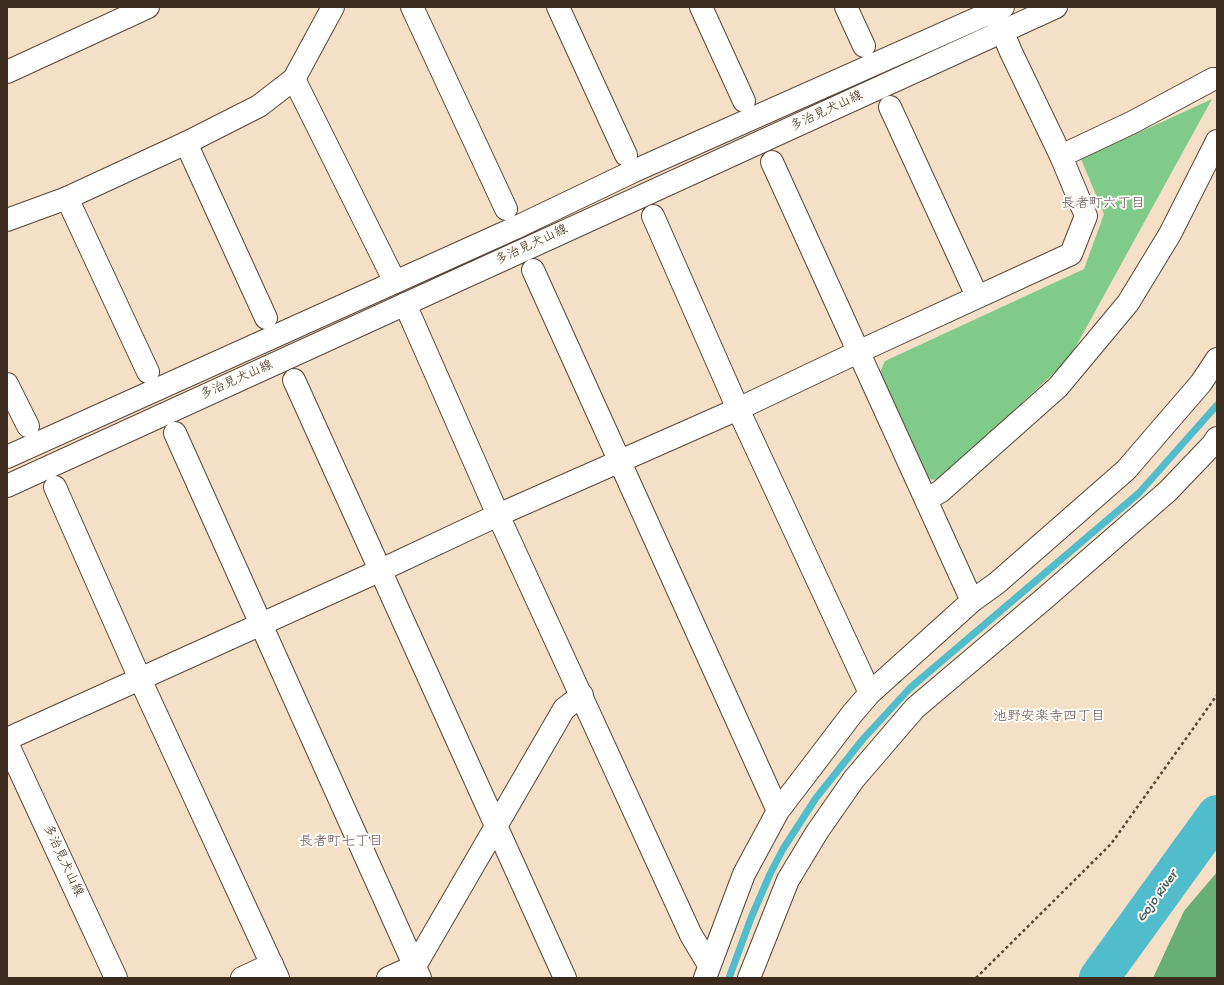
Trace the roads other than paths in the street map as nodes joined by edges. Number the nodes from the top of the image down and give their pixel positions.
1 (148, 7) edge
2 (333, 7) edge
3 (412, 7) edge
4 (558, 7) edge
5 (701, 7) edge
6 (846, 7) edge
7 (1056, 7) edge
8 (996, 8) edge
9 (1002, 32) junction
10 (864, 46) dead end
11 (7, 72) edge
12 (294, 79) junction
13 (1217, 79) edge
14 (744, 101) dead end
15 (890, 107) dead end
16 (1217, 141) edge
17 (186, 143) junction
18 (626, 155) dead end
19 (1061, 156) junction
20 (772, 162) dead end
21 (66, 198) junction
22 (506, 209) dead end
23 (653, 216) dead end
24 (7, 220) edge
25 (533, 270) dead end
26 (395, 282) junction
27 (977, 296) junction
28 (405, 304) junction
29 (266, 318) dead end
30 (858, 352) junction
31 (1217, 359) edge
32 (148, 372) dead end
33 (294, 380) dead end
34 (7, 384) edge
35 (738, 409) junction
36 (28, 426) dead end
37 (175, 433) dead end
38 (1217, 438) edge
39 (7, 458) edge
40 (620, 461) junction
41 (7, 486) edge
42 (54, 487) dead end
43 (926, 500) junction
44 (498, 515) junction
45 (381, 570) junction
46 (972, 601) junction
47 (260, 625) junction
48 (140, 679) junction
49 (870, 693) junction
50 (582, 695) junction
51 (7, 739) edge
52 (7, 743) edge
53 (778, 811) junction
54 (497, 824) junction
55 (275, 971) edge
56 (707, 971) edge
57 (418, 972) edge
58 (116, 978) edge
59 (242, 978) edge
60 (388, 978) edge
61 (566, 978) edge
62 (749, 978) edge

1 - 11 street
2 - 12 street
3 - 22 street
4 - 18 street
5 - 14 street
6 - 10 street
7 - 9 street, 多治見犬山線
8 - 9 street
8 - 26 street, 多治見犬山線
9 - 19 street
9 - 28 street, 多治見犬山線
12 - 17 street
12 - 26 street
13 - 19 street
15 - 27 street
16 - 43 street
17 - 21 street
17 - 29 street
19 - 27 street
20 - 30 street
21 - 24 street
21 - 32 street
23 - 35 street
25 - 40 street
26 - 39 street, 多治見犬山線
27 - 30 street
28 - 41 street, 多治見犬山線
28 - 44 street
30 - 35 street
30 - 43 street
31 - 46 street
33 - 45 street
34 - 36 street
35 - 40 street
35 - 49 street
37 - 47 street
38 - 62 street
40 - 44 street
40 - 53 street
42 - 48 street
43 - 46 street
44 - 45 street
44 - 50 street
45 - 47 street
45 - 54 street
46 - 49 street
47 - 48 street
47 - 57 street
48 - 51 street
48 - 55 street
49 - 53 street
50 - 54 street
50 - 56 street
52 - 58 street, 多治見犬山線
53 - 56 street
54 - 57 street
54 - 61 street
55 - 59 street
57 - 60 street

